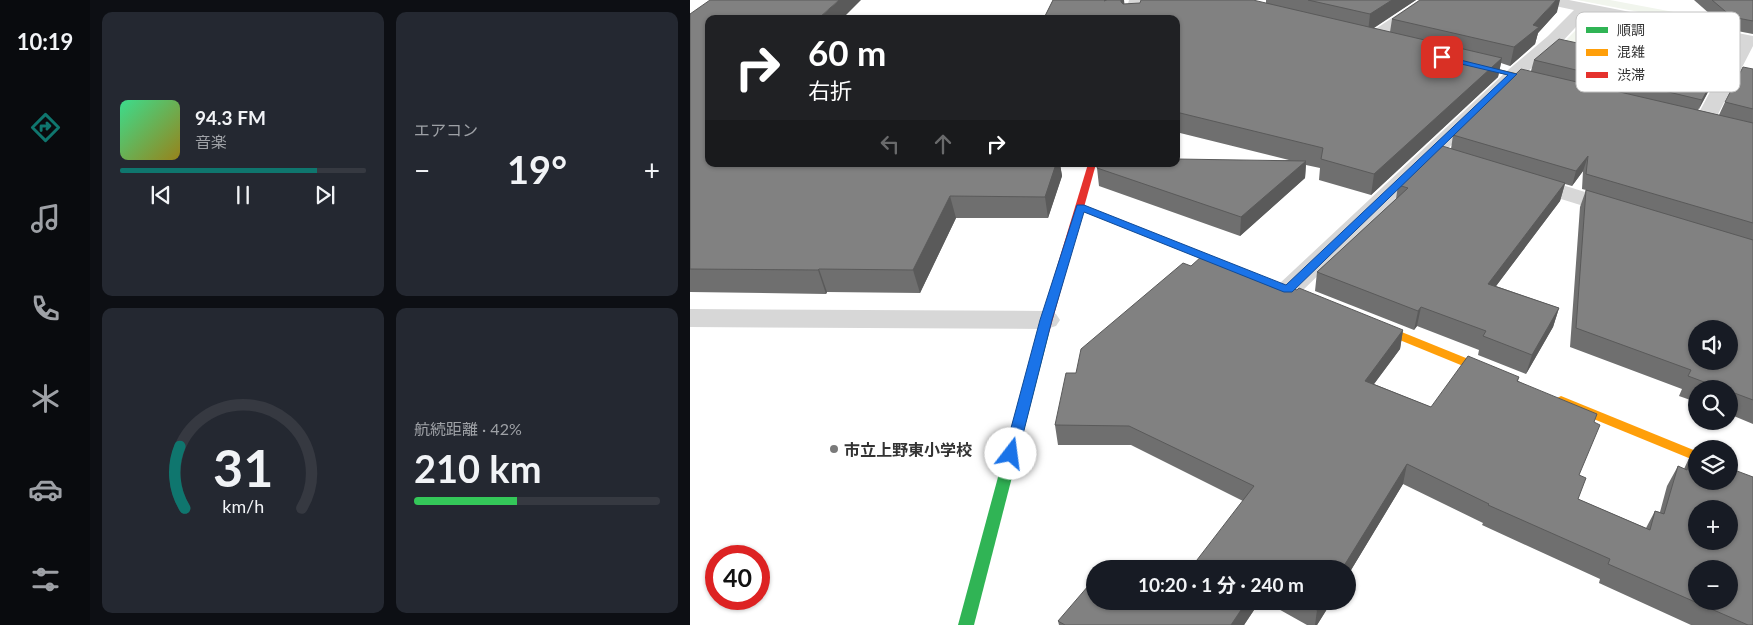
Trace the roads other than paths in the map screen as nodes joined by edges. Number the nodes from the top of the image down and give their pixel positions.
1 (1137, 0) edge
2 (1429, 0) edge
3 (1546, 0) edge
4 (1585, 8) junction
5 (1581, 12) edge
6 (1606, 12) edge
7 (1133, 15) edge
8 (1576, 17) edge
9 (1367, 38) joint
10 (1750, 40) edge
11 (1390, 44) edge
12 (1447, 58) edge
13 (1740, 58) edge
14 (1514, 74) junction
15 (1562, 86) edge
16 (1721, 92) edge
17 (1705, 120) edge
18 (1432, 152) junction
19 (1460, 160) edge
20 (1091, 167) edge
21 (1508, 175) edge
22 (1080, 207) junction
23 (1640, 216) edge
24 (1261, 279) edge
25 (1288, 290) edge
26 (690, 318) edge
27 (1360, 319) edge
28 (1046, 320) junction
29 (1506, 379) edge
30 (1551, 397) edge
31 (1688, 453) edge
32 (966, 625) edge

1 - 7 street
2 - 9 street
3 - 4 street
4 - 5 street
4 - 6 street
8 - 14 street
9 - 11 street
10 - 13 street
12 - 14 street
14 - 15 street
14 - 18 street
16 - 17 street
18 - 19 street
18 - 25 street
20 - 22 street
21 - 23 street
22 - 24 street
22 - 28 street
26 - 28 street
27 - 29 street
28 - 32 street
30 - 31 street

